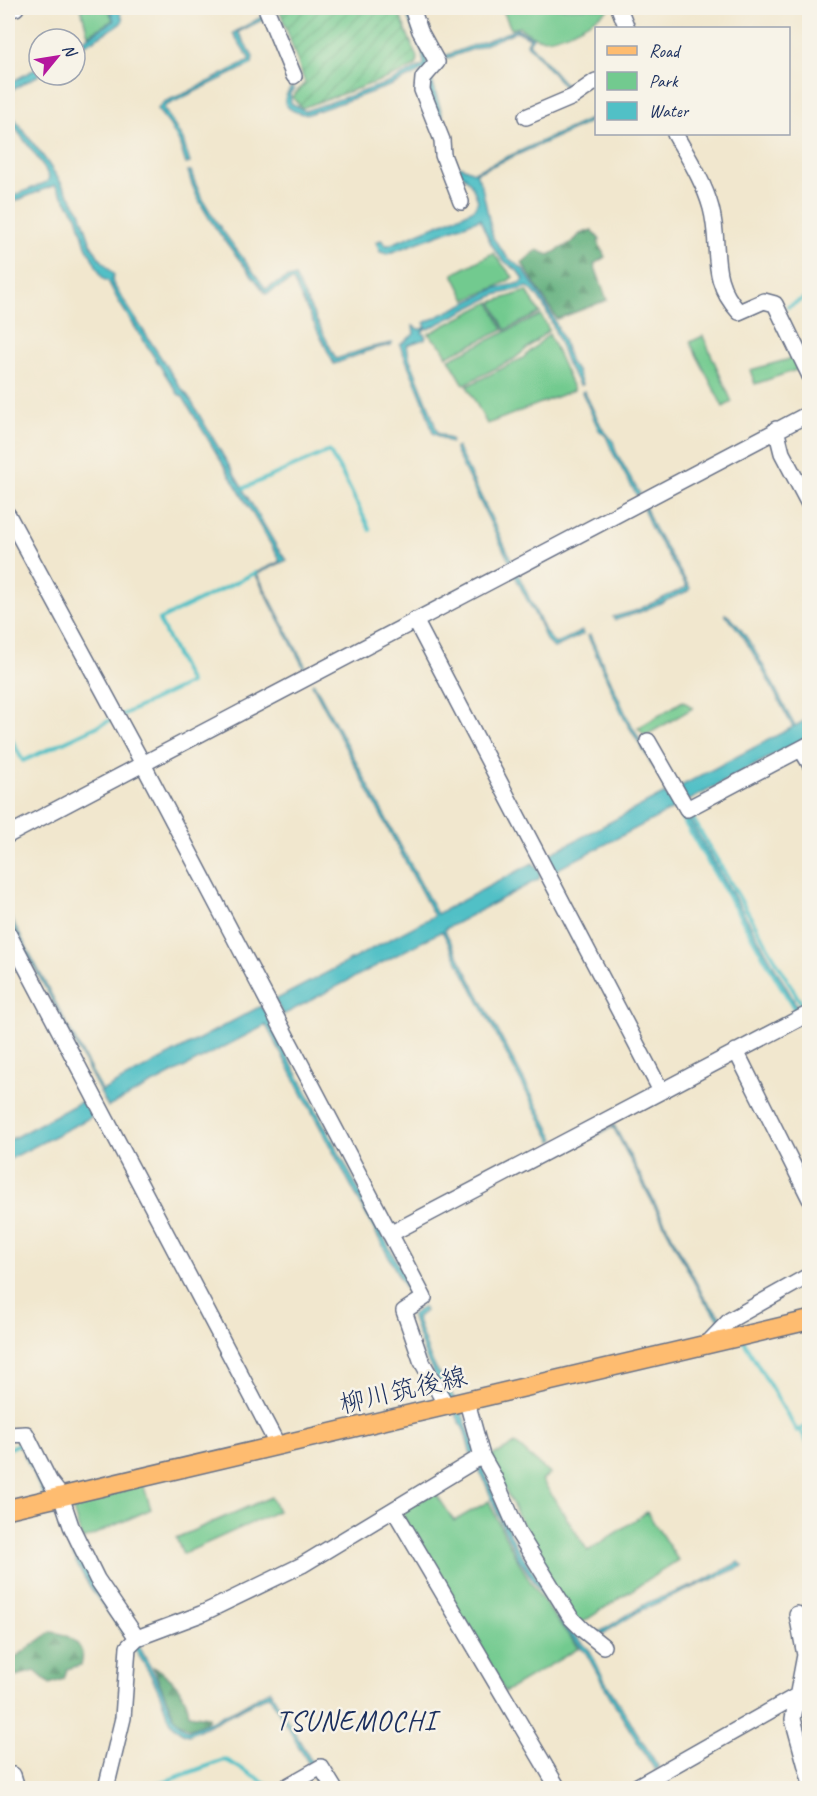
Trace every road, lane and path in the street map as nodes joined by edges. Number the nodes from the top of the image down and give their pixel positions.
1 (16, 8) edge
2 (266, 8) edge
3 (412, 8) edge
4 (619, 8) edge
5 (8, 9) edge
6 (627, 27) edge
7 (294, 75) dead end
8 (595, 82) edge
9 (533, 110) dead end
10 (676, 135) edge
11 (461, 202) dead end
12 (810, 376) edge
13 (810, 413) edge
14 (776, 429) junction
15 (810, 506) edge
16 (8, 515) edge
17 (415, 620) junction
18 (648, 741) dead end
19 (806, 746) edge
20 (143, 764) junction
21 (810, 764) edge
22 (8, 835) edge
23 (8, 933) edge
24 (810, 1013) edge
25 (736, 1051) junction
26 (661, 1091) junction
27 (810, 1199) edge
28 (390, 1233) junction
29 (810, 1275) edge
30 (810, 1320) edge
31 (706, 1345) junction
32 (467, 1402) junction
33 (447, 1407) junction
34 (8, 1435) edge
35 (278, 1446) junction
36 (482, 1456) junction
37 (62, 1496) junction
38 (8, 1509) edge
39 (394, 1510) junction
40 (797, 1614) dead end
41 (137, 1638) junction
42 (603, 1646) dead end
43 (798, 1695) junction
44 (810, 1781) edge
45 (108, 1788) edge
46 (284, 1788) edge
47 (334, 1788) edge
48 (558, 1788) edge
49 (634, 1788) edge

1 - 5 street
2 - 7 street
3 - 11 street
4 - 6 street
8 - 9 street
10 - 12 street
13 - 14 street
14 - 15 street
14 - 17 street
16 - 20 street
17 - 20 street
17 - 26 street
18 - 19 street
19 - 21 street
20 - 22 street
20 - 28 street
23 - 35 street
24 - 25 street
25 - 26 street
25 - 27 street
26 - 28 street
28 - 33 street
29 - 31 street
30 - 31 main road, 柳川筑後線
31 - 32 main road, 柳川筑後線
32 - 33 main road, 柳川筑後線
32 - 36 street
33 - 35 main road, 柳川筑後線
34 - 37 street
35 - 37 main road, 柳川筑後線
36 - 39 street
36 - 42 street
37 - 38 main road, 柳川筑後線
37 - 41 street
39 - 41 street
39 - 48 street
40 - 43 street
41 - 45 street
43 - 44 street
43 - 49 street
46 - 47 street

